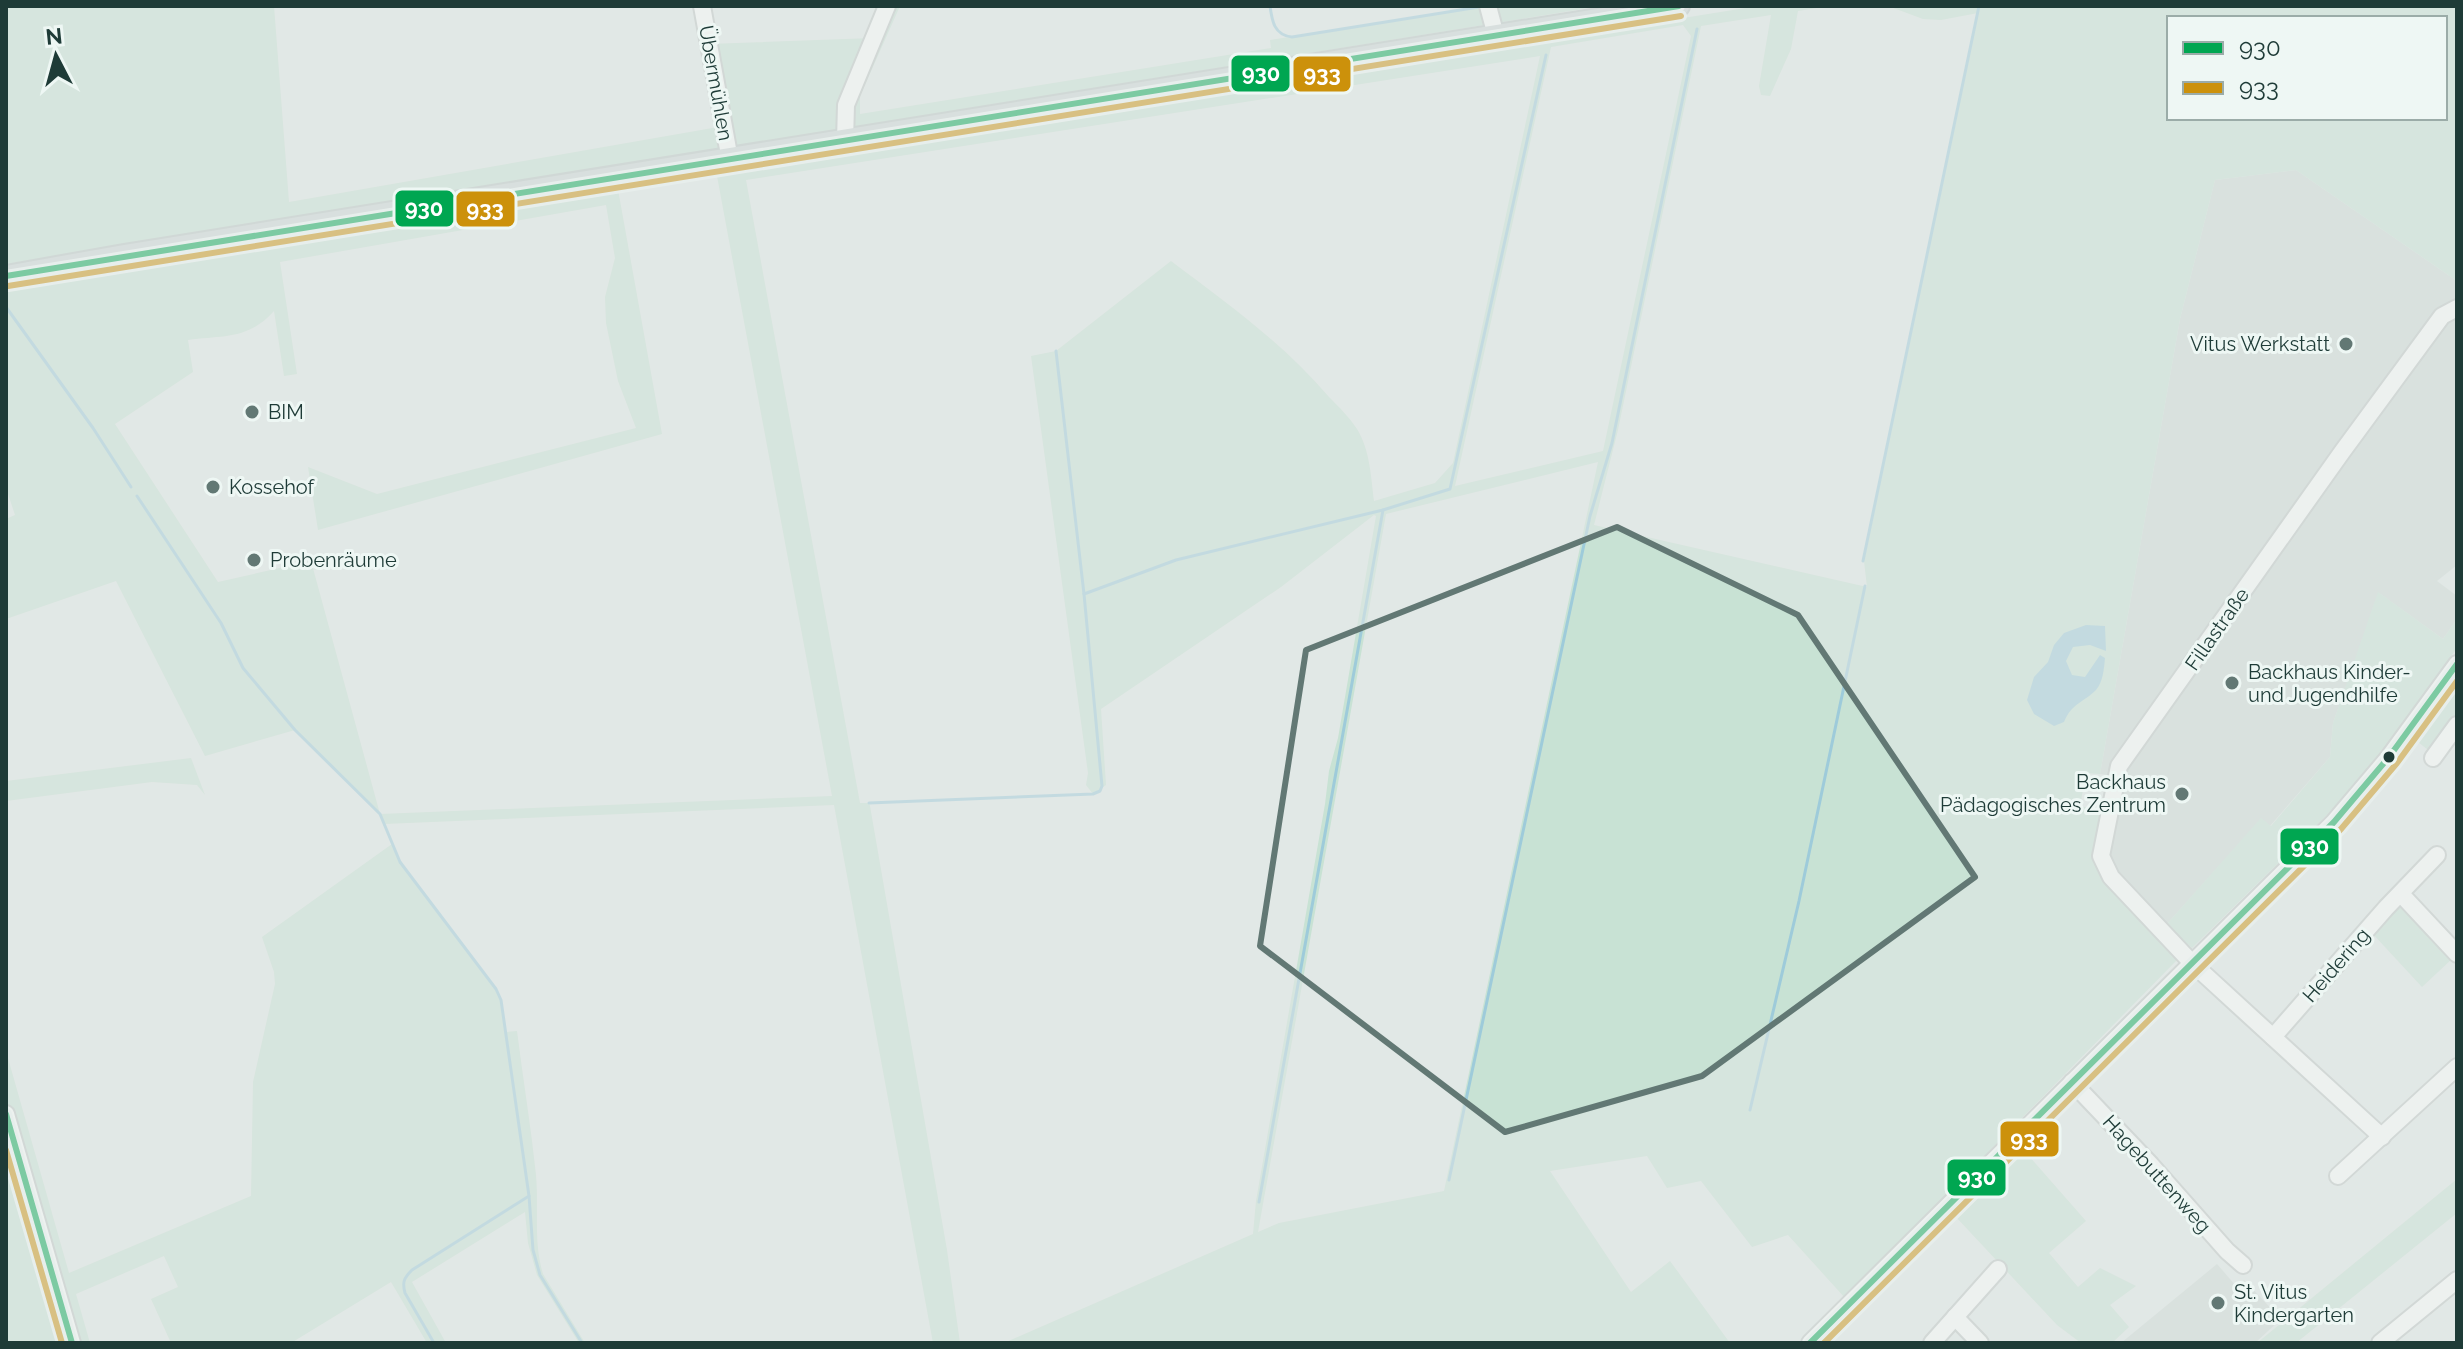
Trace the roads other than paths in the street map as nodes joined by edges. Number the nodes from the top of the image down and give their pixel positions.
1 (702, 6) edge
2 (887, 6) edge
3 (1488, 6) edge
4 (1679, 6) edge
5 (1496, 36) junction
6 (845, 141) junction
7 (730, 160) junction
8 (6, 276) edge
9 (2457, 308) edge
10 (2457, 664) edge
11 (2457, 725) edge
12 (2433, 758) dead end
13 (2437, 855) dead end
14 (2401, 894) junction
15 (2457, 954) edge
16 (2192, 963) junction
17 (2273, 1037) junction
18 (2457, 1067) edge
19 (2072, 1082) junction
20 (6, 1114) edge
21 (2382, 1137) junction
22 (2338, 1176) dead end
23 (2243, 1265) dead end
24 (1998, 1269) dead end
25 (2457, 1280) edge
26 (1955, 1317) junction
27 (72, 1343) edge
28 (1810, 1343) edge
29 (1932, 1343) edge
30 (1980, 1343) edge
31 (2380, 1343) edge

1 - 7 street, Übermühlen
2 - 6 street
3 - 5 street
4 - 5 main road
5 - 6 main road
6 - 7 main road
7 - 8 main road
9 - 16 street, Fillastraße
10 - 16 street
11 - 12 street
13 - 14 street, Heidering
14 - 15 street
14 - 17 street, Heidering
16 - 17 street
16 - 19 street
17 - 21 street
18 - 21 street
19 - 23 street, Hagebuttenweg
19 - 28 street
20 - 27 street
21 - 22 street
24 - 26 street
25 - 31 street
26 - 29 street
26 - 30 street

